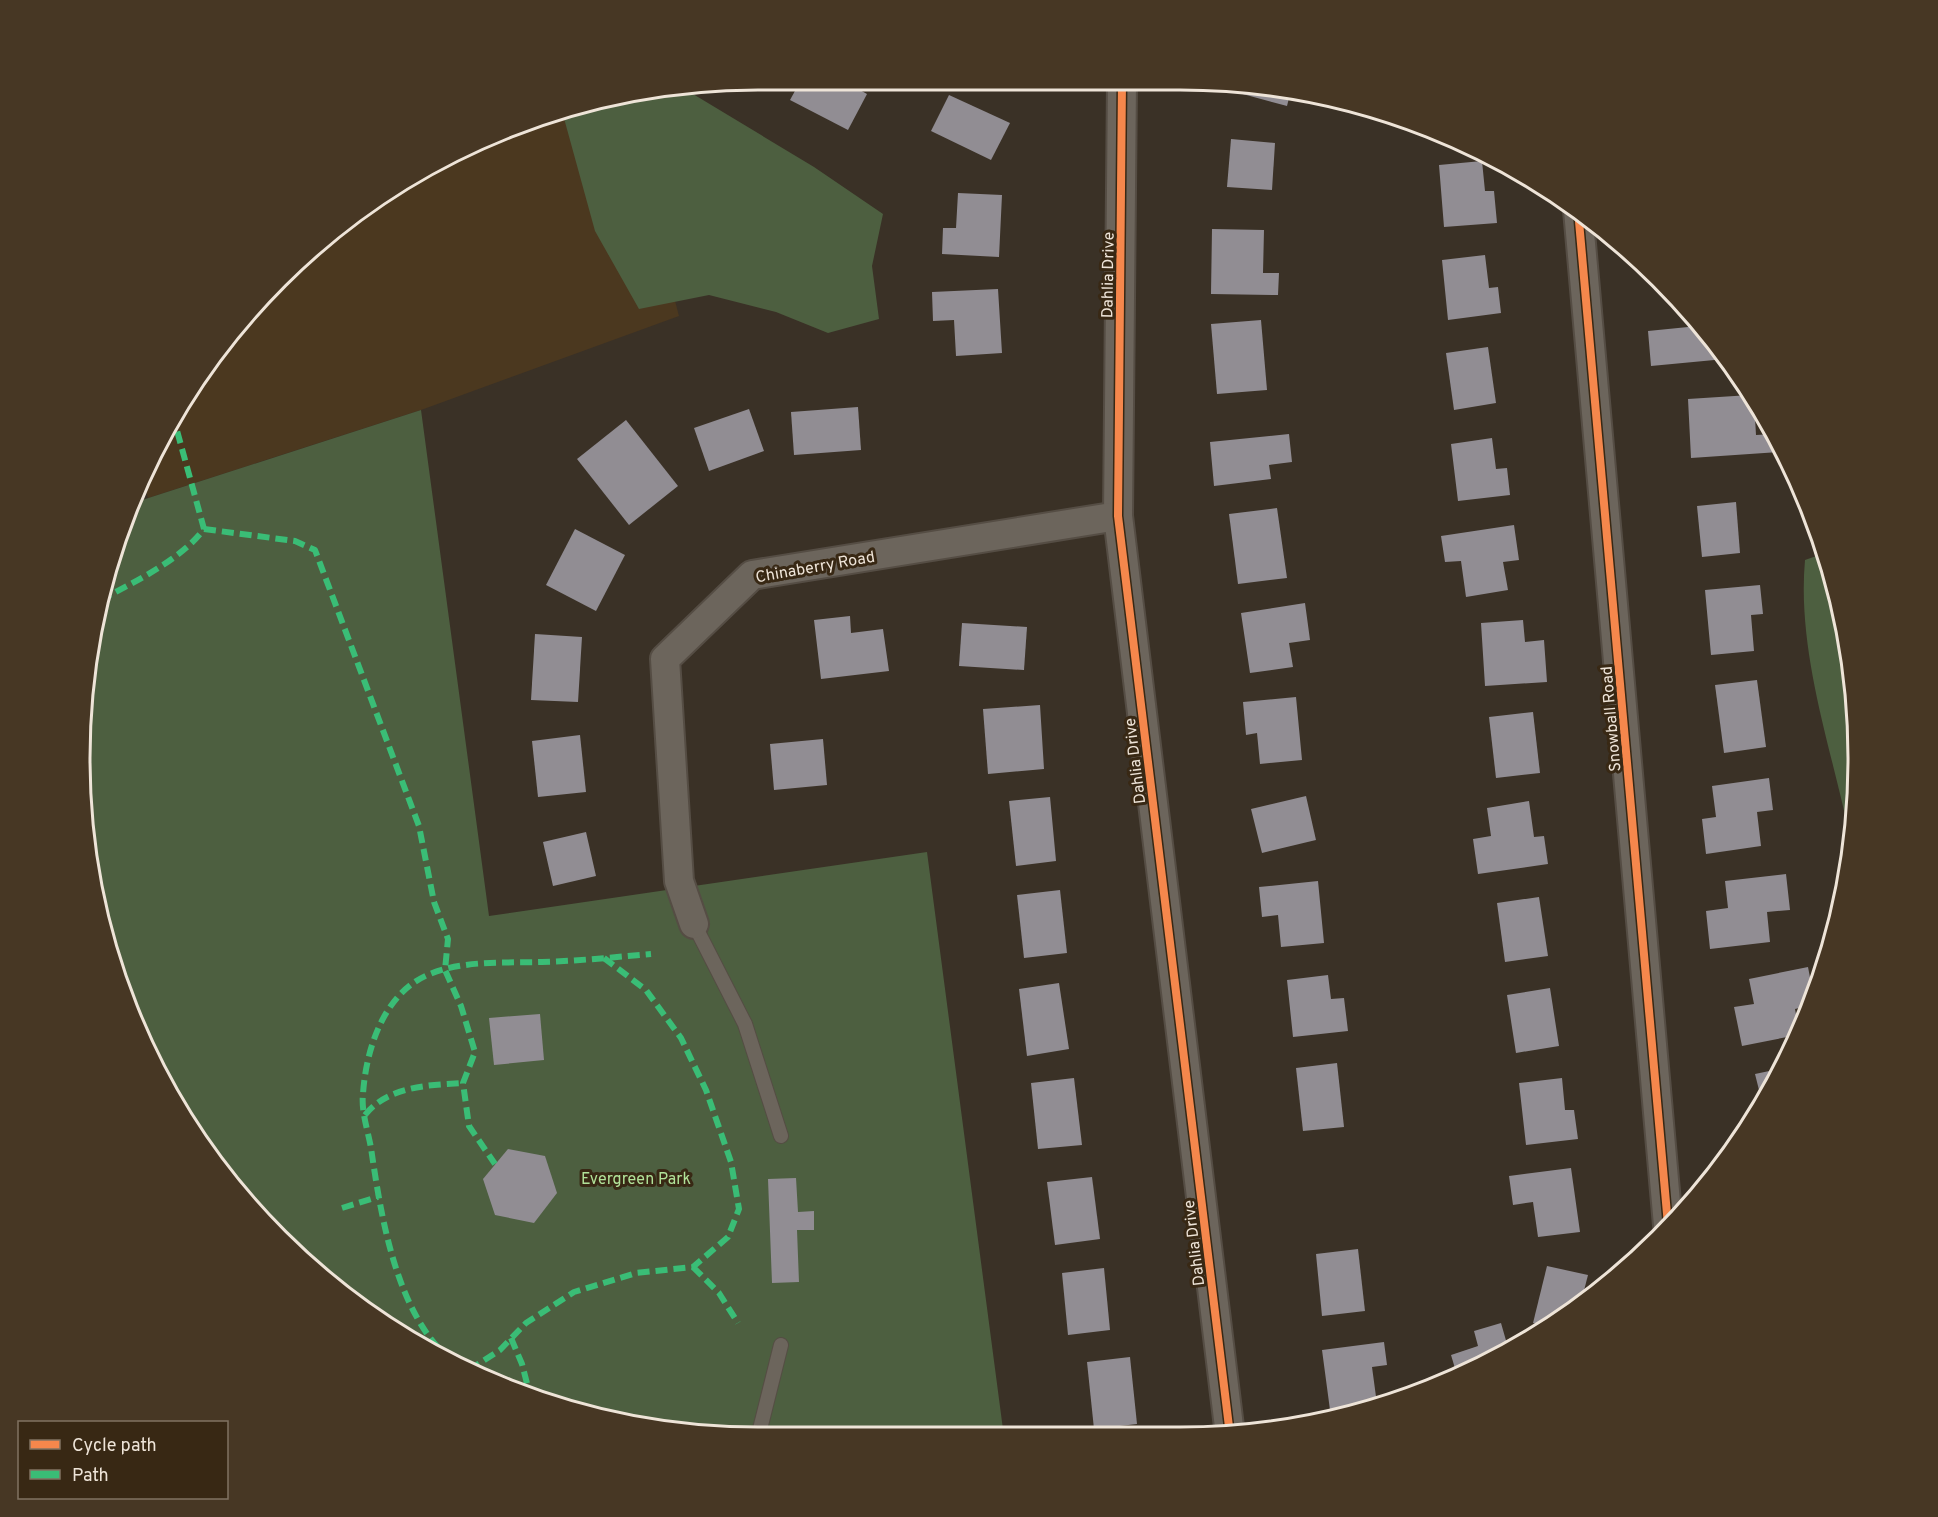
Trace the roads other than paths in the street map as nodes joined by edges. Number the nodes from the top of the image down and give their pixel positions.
1 (1122, 90) edge
2 (1579, 223) edge
3 (1118, 516) junction
4 (694, 924) joint
5 (781, 1136) dead end
6 (1667, 1215) edge
7 (781, 1345) dead end
8 (1229, 1425) edge
9 (760, 1427) edge

1 - 3 street, Dahlia Drive
2 - 6 street, Snowball Road
3 - 4 street, Chinaberry Road
3 - 8 street, Dahlia Drive
4 - 5 lane
7 - 9 lane

